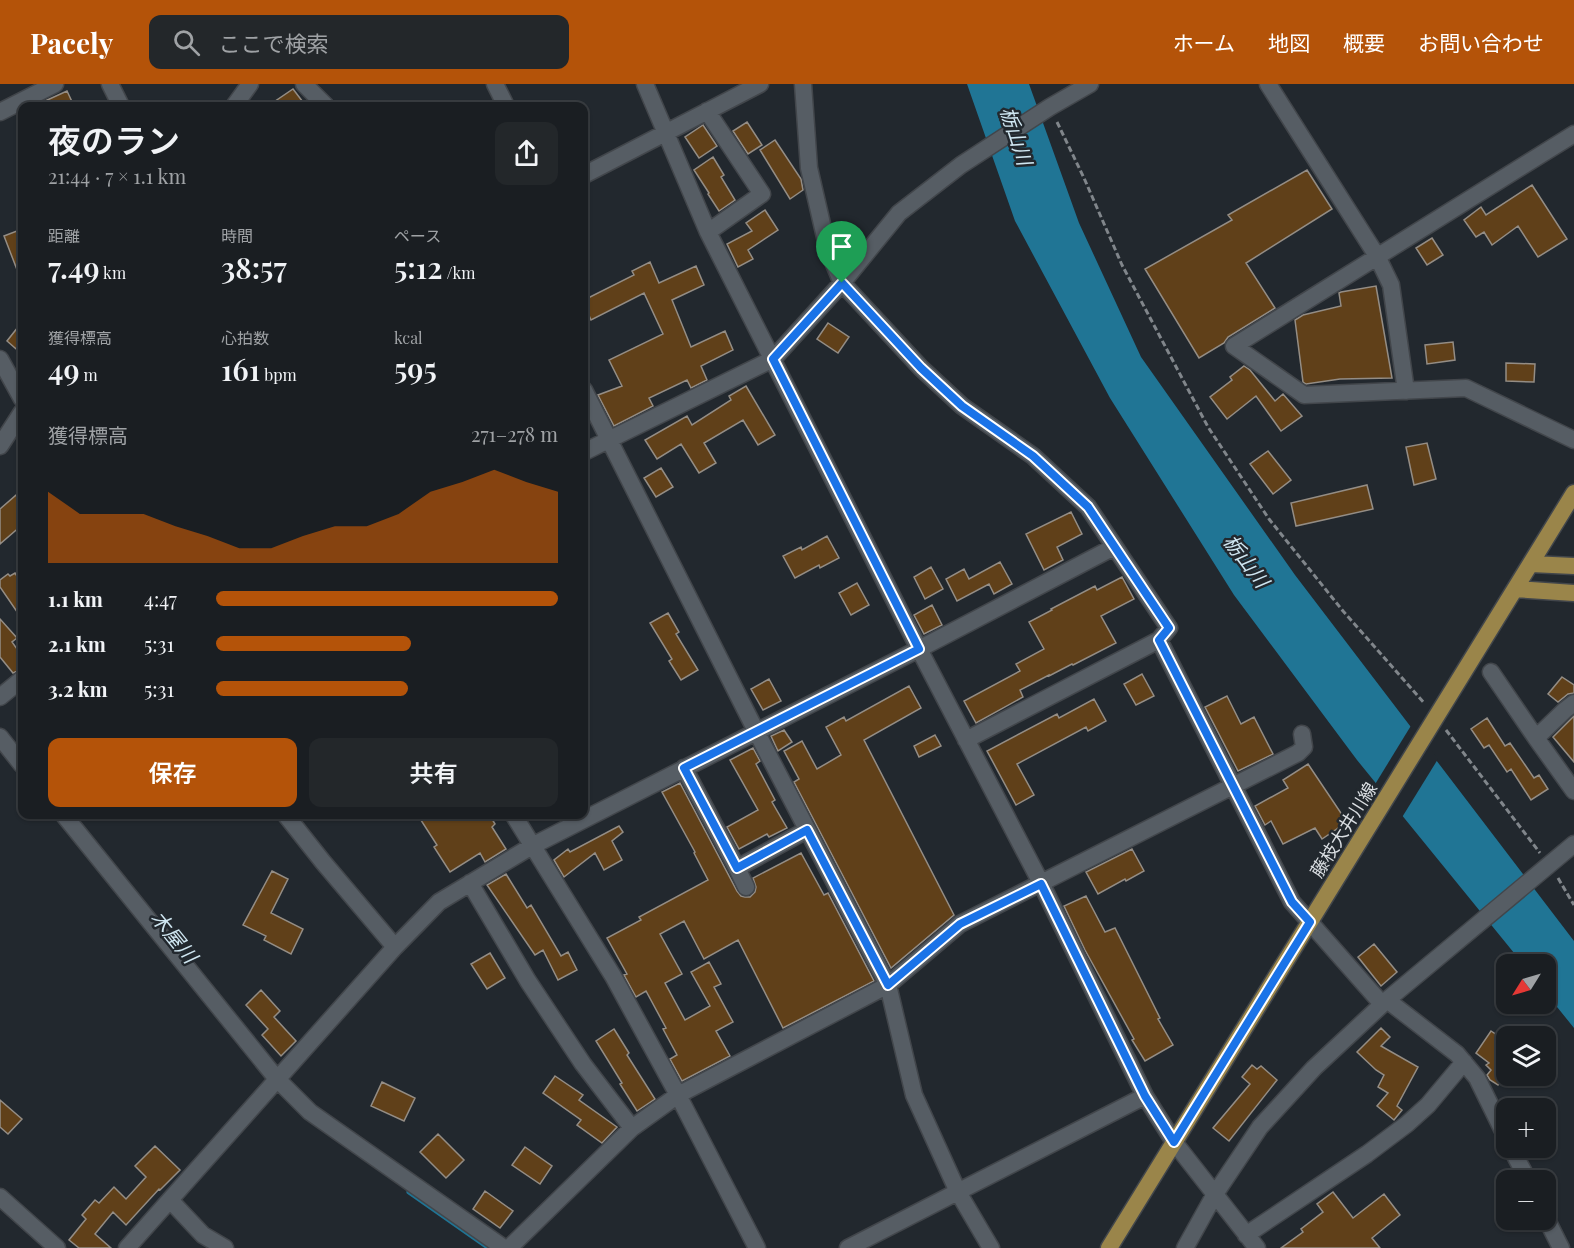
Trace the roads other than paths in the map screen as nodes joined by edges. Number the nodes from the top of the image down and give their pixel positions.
1 (55, 84) edge
2 (110, 84) edge
3 (250, 84) edge
4 (304, 84) edge
5 (495, 84) edge
6 (645, 84) edge
7 (760, 84) edge
8 (803, 84) edge
9 (1090, 84) edge
10 (1268, 84) edge
11 (20, 102) edge
12 (119, 102) edge
13 (237, 102) edge
14 (322, 102) edge
15 (504, 102) edge
16 (18, 103) edge
17 (707, 111) junction
18 (0, 112) edge
19 (665, 132) junction
20 (1574, 134) edge
21 (588, 173) edge
22 (708, 232) junction
23 (1377, 256) junction
24 (842, 283) junction
25 (0, 359) edge
26 (773, 359) junction
27 (1406, 391) junction
28 (18, 392) edge
29 (588, 398) edge
30 (18, 418) edge
31 (608, 439) junction
32 (1574, 440) edge
33 (0, 446) edge
34 (588, 450) edge
35 (1574, 493) edge
36 (1114, 547) junction
37 (1531, 564) junction
38 (1574, 566) edge
39 (1515, 589) junction
40 (1574, 593) edge
41 (1159, 640) junction
42 (919, 649) junction
43 (1491, 672) dead end
44 (18, 682) edge
45 (0, 697) edge
46 (1574, 703) edge
47 (756, 731) junction
48 (1302, 734) dead end
49 (0, 737) edge
50 (1536, 738) junction
51 (966, 740) junction
52 (18, 760) edge
53 (684, 768) junction
54 (1233, 785) junction
55 (1574, 791) edge
56 (588, 817) edge
57 (67, 819) edge
58 (289, 819) edge
59 (516, 819) edge
60 (585, 819) edge
61 (807, 830) junction
62 (1574, 844) edge
63 (532, 846) junction
64 (737, 868) junction
65 (470, 883) junction
66 (1041, 884) junction
67 (746, 887) dead end
68 (1310, 922) junction
69 (395, 947) junction
70 (888, 985) junction
71 (1384, 1002) junction
72 (1464, 1062) junction
73 (277, 1079) junction
74 (678, 1095) junction
75 (1145, 1096) junction
76 (1496, 1117) edge
77 (632, 1128) junction
78 (1174, 1142) junction
79 (958, 1192) junction
80 (1215, 1194) junction
81 (0, 1197) edge
82 (170, 1200) junction
83 (1552, 1230) edge
84 (1246, 1234) junction
85 (57, 1248) edge
86 (127, 1248) edge
87 (225, 1248) edge
88 (504, 1248) edge
89 (509, 1248) edge
90 (757, 1248) edge
91 (848, 1248) edge
92 (991, 1248) edge
93 (1109, 1248) edge
94 (1185, 1248) edge
95 (1257, 1248) edge
96 (1561, 1248) edge

1 - 11 street
2 - 12 street
3 - 13 street
4 - 14 street
5 - 15 street
6 - 19 street
7 - 17 street
8 - 24 street
9 - 24 street
10 - 23 street
16 - 18 street
17 - 19 street
17 - 22 street
19 - 21 street
19 - 22 street
20 - 23 street
22 - 26 street
23 - 27 street
23 - 27 street
24 - 26 street
24 - 36 street
25 - 28 street
26 - 31 street
26 - 42 street
27 - 32 street
29 - 31 street
30 - 33 street
31 - 34 street
31 - 47 street
35 - 37 main road, 藤枝大井川線
36 - 41 street
36 - 42 street
37 - 38 main road
37 - 39 main road, 藤枝大井川線
39 - 40 main road
39 - 68 main road, 藤枝大井川線
41 - 51 street
41 - 54 street
42 - 47 street
42 - 51 street
43 - 50 street
44 - 45 street
46 - 50 street
47 - 53 street
47 - 61 street
48 - 54 street
49 - 52 street
50 - 55 street
51 - 66 street
53 - 56 street
53 - 64 street
54 - 66 street
54 - 68 street
57 - 73 street
58 - 69 street
59 - 63 street
60 - 63 street
61 - 64 street
61 - 70 street
62 - 71 street
63 - 65 street
63 - 74 street
64 - 67 street
65 - 69 street
65 - 77 street
66 - 70 street
66 - 75 street
68 - 71 street
68 - 78 main road, 藤枝大井川線
69 - 73 street
70 - 74 street
70 - 79 street
71 - 72 street
71 - 80 street
72 - 76 street
72 - 84 street
73 - 82 street
73 - 88 street
74 - 77 street
74 - 90 street
75 - 78 street
75 - 79 street
77 - 89 street
78 - 80 street
78 - 93 main road, 藤枝大井川線
79 - 91 street
79 - 92 street
80 - 84 street
80 - 94 street
81 - 85 street
82 - 86 street
82 - 87 street
83 - 96 street
84 - 95 street

